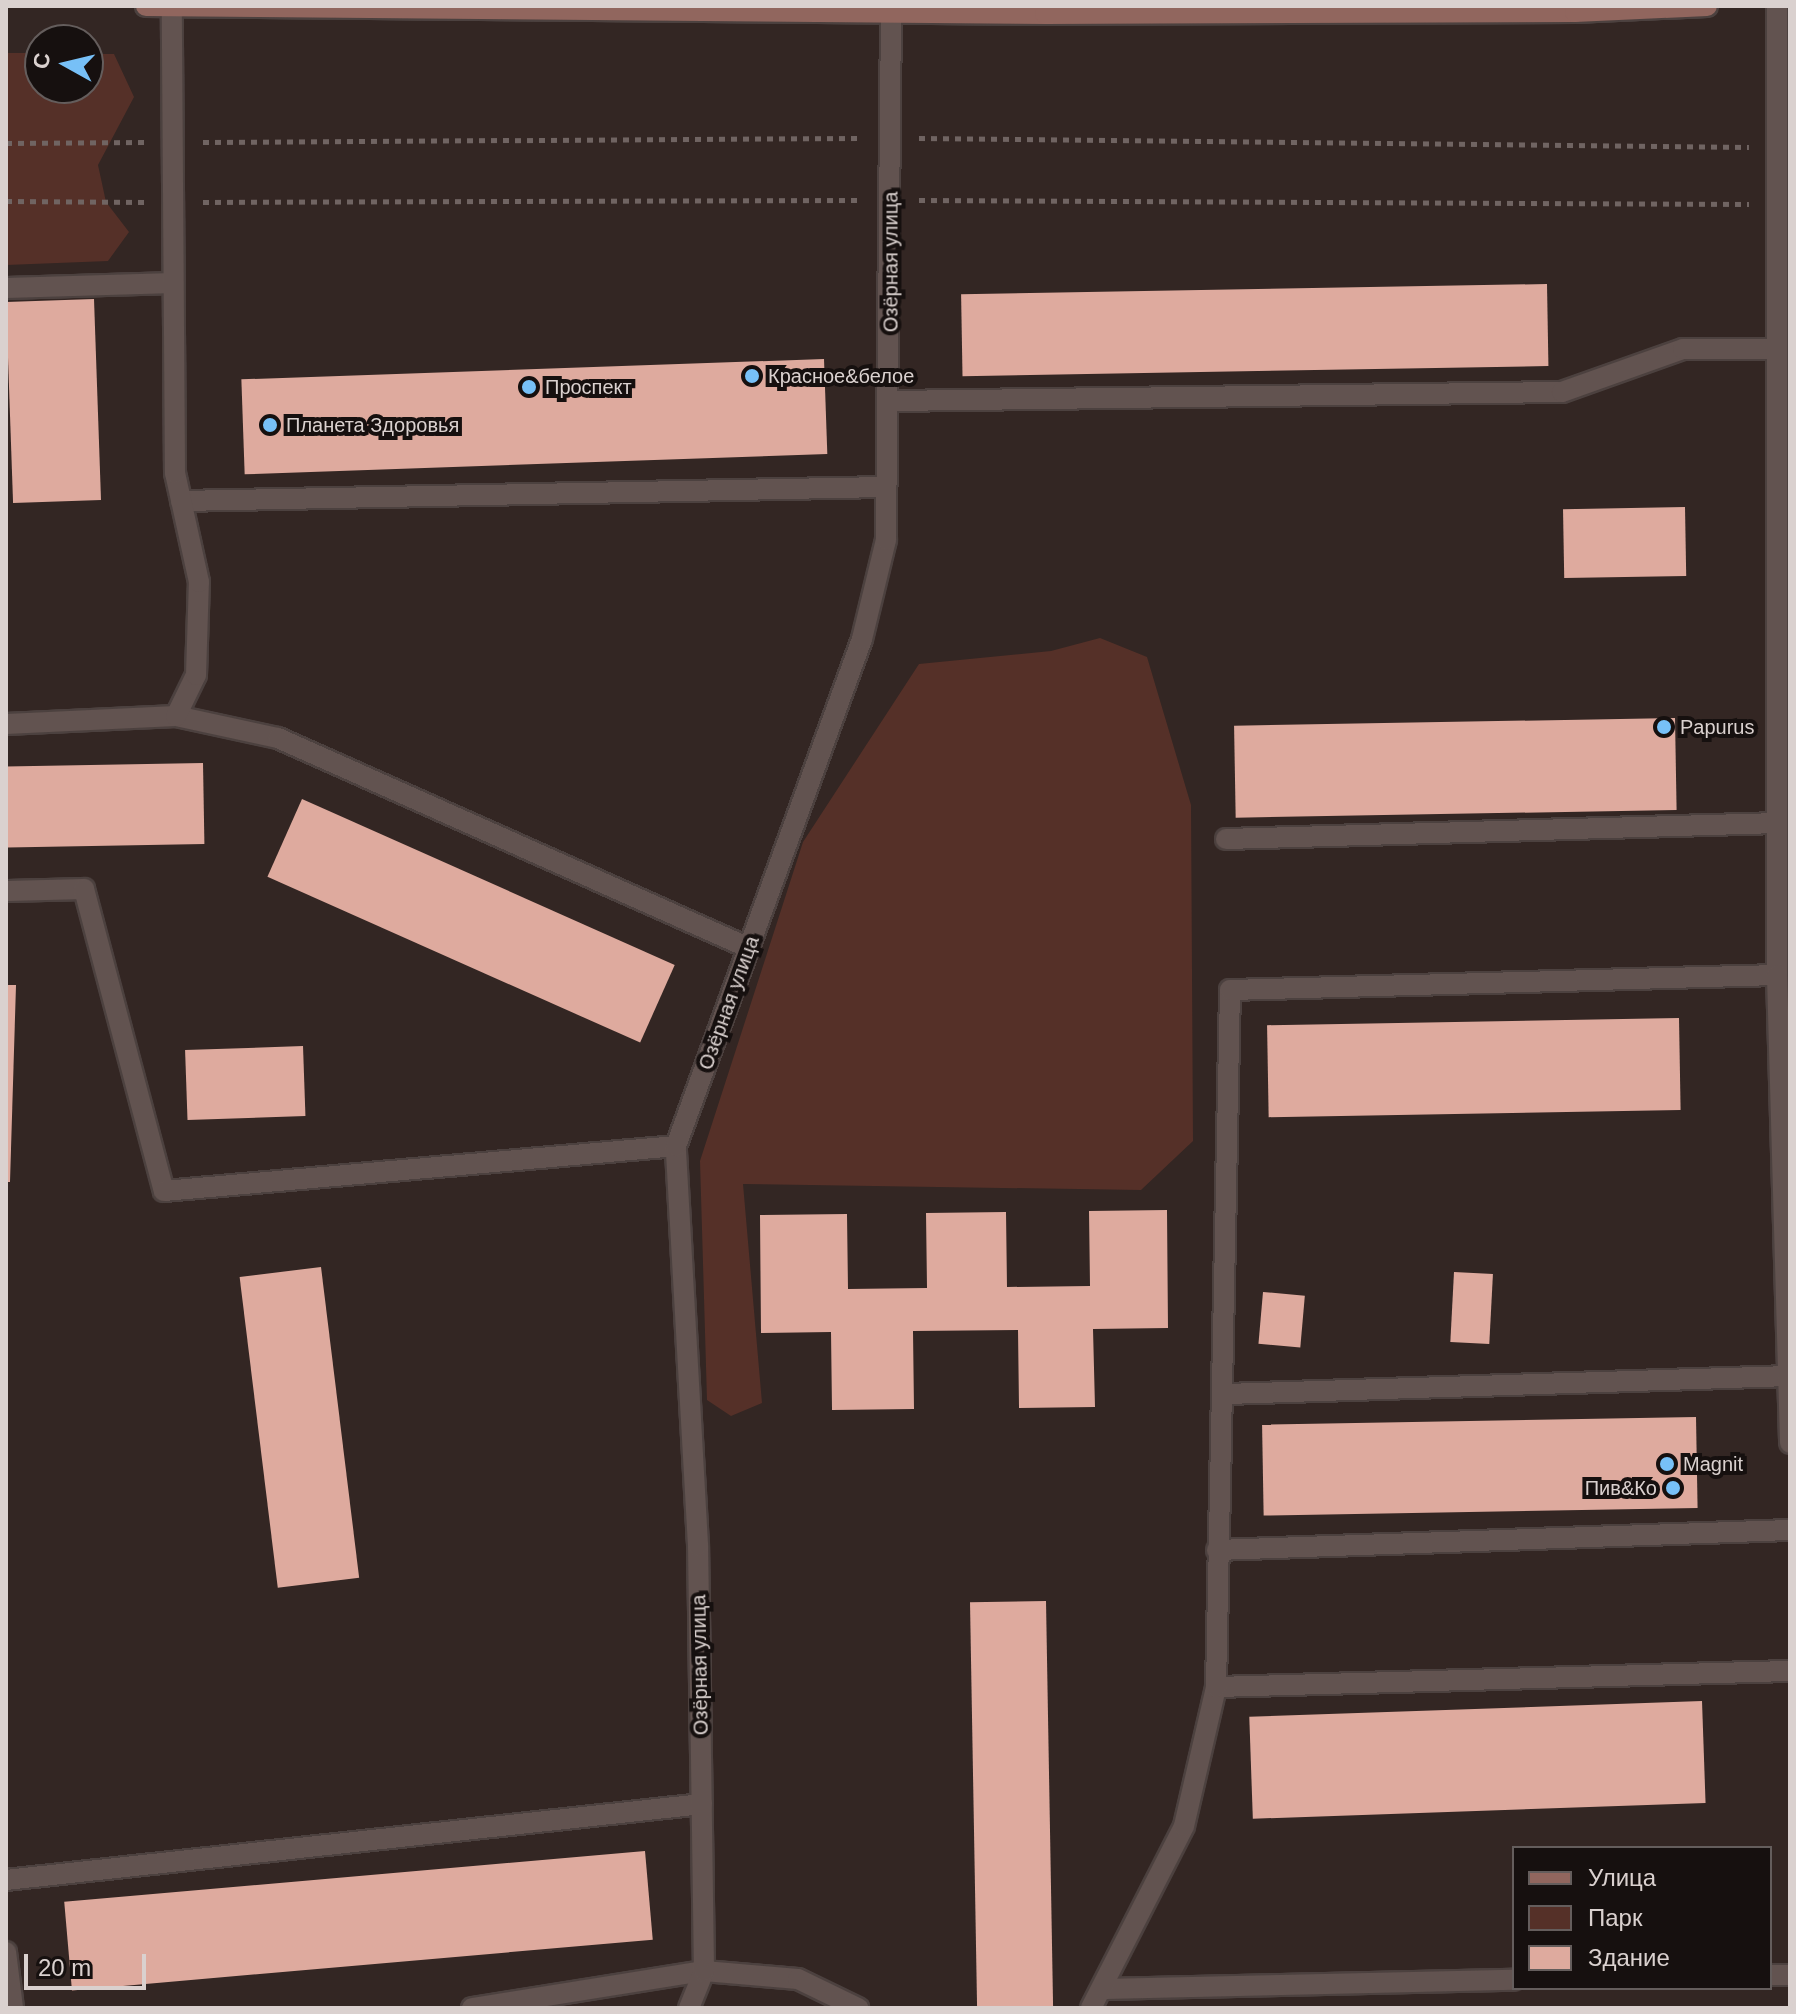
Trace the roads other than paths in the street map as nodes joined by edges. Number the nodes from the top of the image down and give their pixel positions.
1 (146, 6) edge
2 (1707, 6) edge
3 (1777, 6) edge
4 (172, 7) edge
5 (891, 9) edge
6 (1579, 9) edge
7 (1045, 10) edge
8 (172, 283) junction
9 (6, 288) edge
10 (1776, 349) junction
11 (891, 401) junction
12 (885, 487) junction
13 (181, 501) junction
14 (176, 716) junction
15 (6, 724) edge
16 (1777, 823) junction
17 (1226, 839) dead end
18 (6, 891) edge
19 (749, 948) junction
20 (1777, 975) junction
21 (1785, 1033) edge
22 (676, 1146) junction
23 (1790, 1324) edge
24 (1789, 1376) edge
25 (1226, 1394) junction
26 (1790, 1443) edge
27 (1790, 1530) edge
28 (1217, 1550) junction
29 (1790, 1671) edge
30 (1216, 1687) junction
31 (702, 1804) junction
32 (6, 1880) edge
33 (6, 1952) edge
34 (704, 1971) junction
35 (1512, 1980) edge
36 (1103, 1989) junction
37 (516, 2006) edge
38 (13, 2008) edge
39 (472, 2008) edge
40 (689, 2008) edge
41 (858, 2008) edge
42 (1091, 2008) edge

1 - 4 street
2 - 6 street
3 - 10 street
4 - 5 street
4 - 8 street
5 - 7 street
5 - 11 street, Озёрная улица
6 - 7 street
8 - 9 street
8 - 13 street
10 - 11 street
10 - 16 street
11 - 12 street, Озёрная улица
12 - 13 street
12 - 19 street, Озёрная улица
13 - 14 street
14 - 15 street
14 - 19 street
16 - 17 street
16 - 20 street
18 - 22 street
19 - 22 street, Озёрная улица
20 - 21 street
20 - 25 street
21 - 23 street
22 - 31 street, Озёрная улица
23 - 24 street
24 - 25 street
24 - 26 street
25 - 28 street
27 - 28 street
28 - 30 street
29 - 30 street
30 - 36 street
31 - 32 street
31 - 34 street, Озёрная улица
33 - 38 street
34 - 37 street
34 - 40 street, Озёрная улица
34 - 41 street
35 - 36 street
36 - 42 street
37 - 39 street

